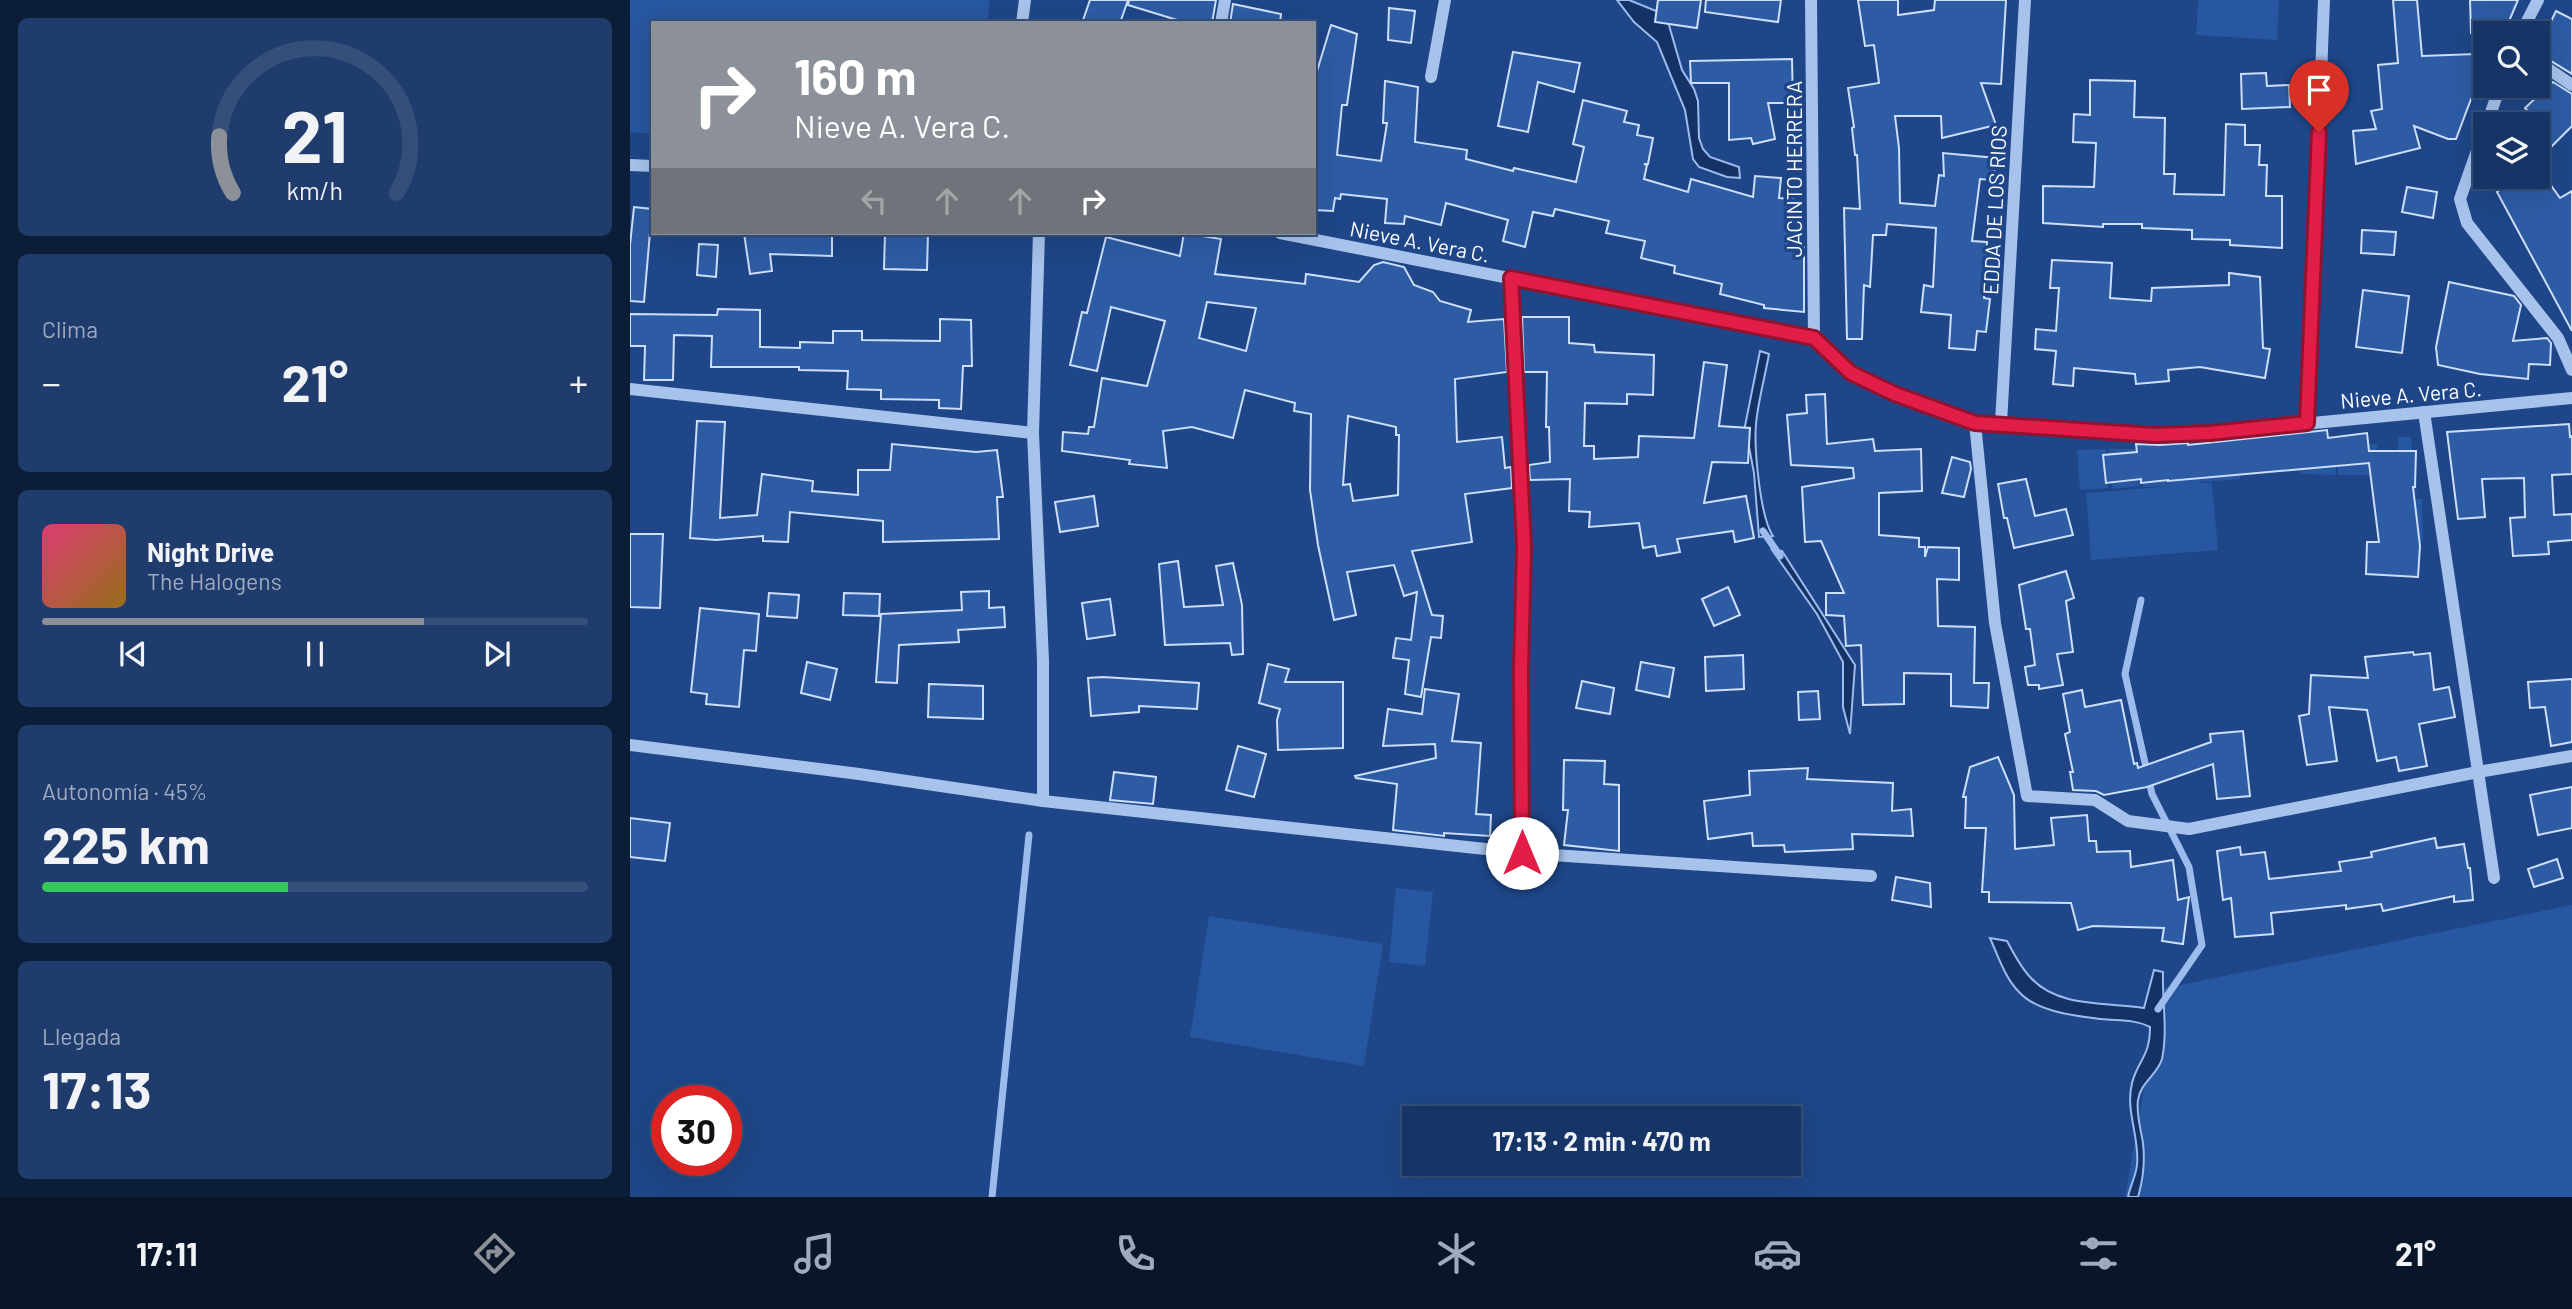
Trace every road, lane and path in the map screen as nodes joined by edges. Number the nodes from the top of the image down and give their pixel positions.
1 (1025, 0) edge
2 (1225, 0) edge
3 (1445, 0) edge
4 (1811, 0) edge
5 (2025, 0) edge
6 (2324, 0) edge
7 (2538, 0) edge
8 (1022, 21) edge
9 (1222, 21) edge
10 (2527, 21) edge
11 (2550, 70) edge
12 (1431, 77) dead end
13 (2572, 85) edge
14 (2473, 162) edge
15 (630, 165) edge
16 (651, 166) edge
17 (1039, 235) edge
18 (1290, 235) edge
19 (1511, 278) junction
20 (1814, 338) junction
21 (2572, 368) edge
22 (630, 389) edge
23 (2572, 398) edge
24 (2424, 412) junction
25 (1975, 423) junction
26 (2001, 423) junction
27 (2307, 423) junction
28 (1033, 433) junction
29 (630, 745) edge
30 (2572, 756) edge
31 (2478, 772) junction
32 (1043, 801) junction
33 (1522, 853) junction
34 (1871, 876) dead end
35 (2494, 878) dead end

1 - 8 street
2 - 9 street
3 - 12 street
4 - 20 street, JACINTO HERRERA
5 - 26 street, EDDA DE LOS RIOS
6 - 27 street
7 - 10 street
11 - 13 street
14 - 21 street
15 - 16 street
17 - 28 street
18 - 19 street, Nieve A. Vera C.
19 - 20 street, Nieve A. Vera C.
19 - 33 street
20 - 25 street, Nieve A. Vera C.
22 - 28 street
23 - 24 street, Nieve A. Vera C.
24 - 27 street, Nieve A. Vera C.
24 - 31 street
25 - 26 street, Nieve A. Vera C.
25 - 31 street
26 - 27 street, Nieve A. Vera C.
28 - 32 street
29 - 32 street
30 - 31 street
31 - 35 street
32 - 33 street
33 - 34 street

